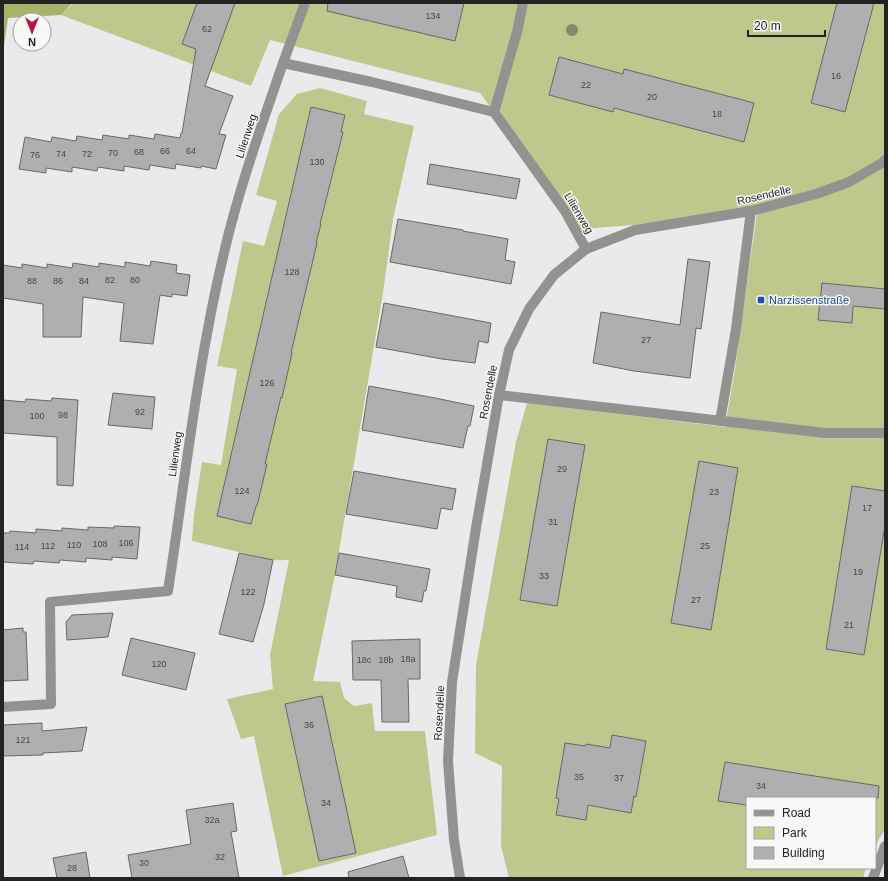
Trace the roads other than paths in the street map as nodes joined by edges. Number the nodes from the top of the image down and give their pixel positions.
1 (305, 3) edge
2 (523, 3) edge
3 (284, 63) junction
4 (494, 112) junction
5 (885, 160) edge
6 (751, 211) junction
7 (586, 249) junction
8 (499, 395) junction
9 (720, 421) junction
10 (885, 434) edge
11 (3, 707) edge
12 (885, 846) edge
13 (460, 878) edge
14 (873, 878) edge

1 - 3 street, Lilienweg
2 - 4 street
3 - 4 street
3 - 11 street, Lilienweg
4 - 7 street, Lilienweg
5 - 6 street, Rosendelle
6 - 7 street, Rosendelle
6 - 9 street
7 - 8 street, Rosendelle
8 - 9 street
8 - 13 street, Rosendelle
9 - 10 street
12 - 14 street

